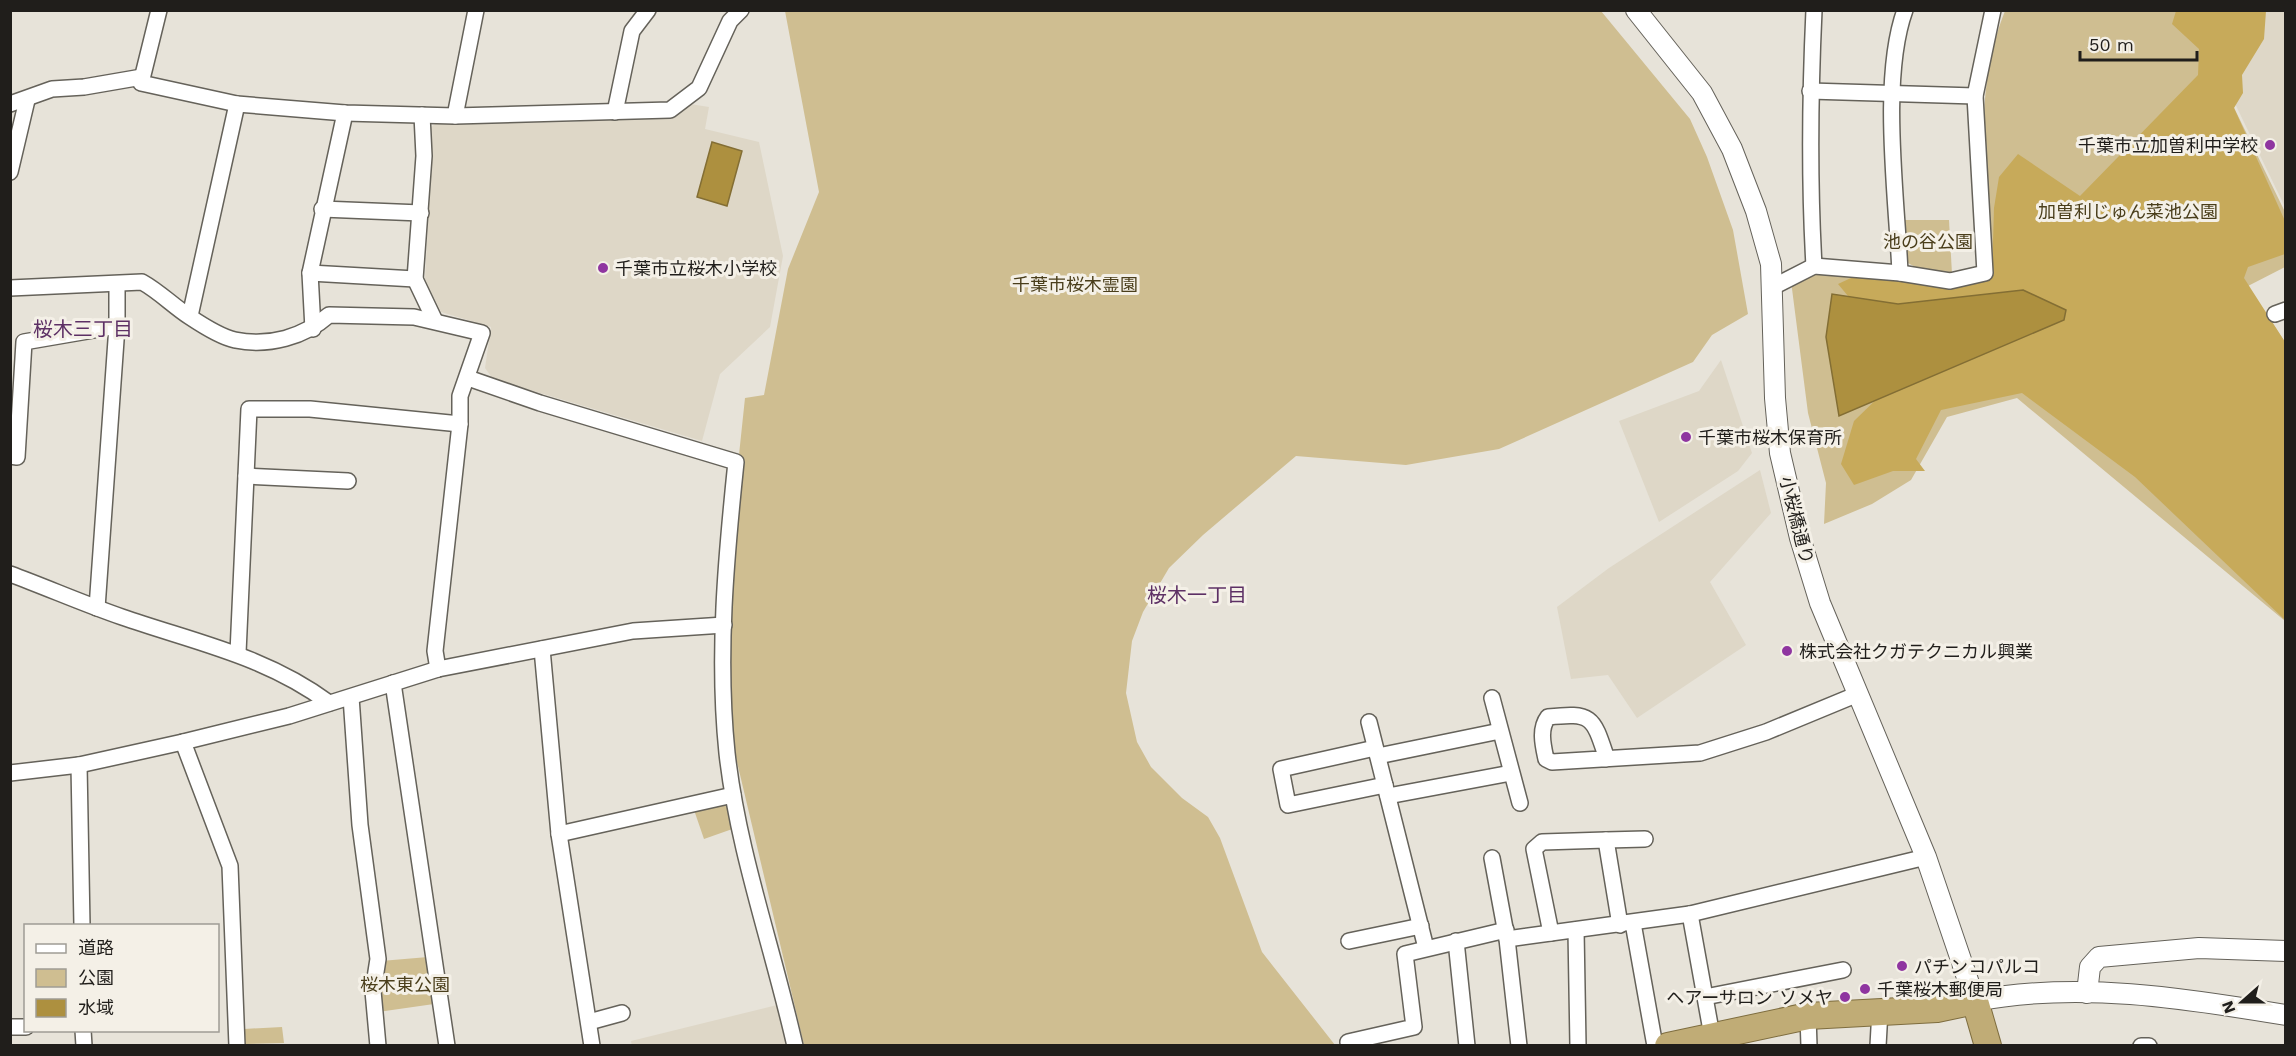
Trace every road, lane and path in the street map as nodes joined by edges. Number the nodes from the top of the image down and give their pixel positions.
1 (159, 10) edge
2 (476, 10) edge
3 (648, 10) edge
4 (741, 10) edge
5 (1636, 10) edge
6 (1814, 10) edge
7 (1905, 10) edge
8 (1994, 10) edge
9 (142, 77) junction
10 (1810, 91) junction
11 (1892, 94) junction
12 (1976, 96) junction
13 (27, 100) junction
14 (10, 104) edge
15 (237, 104) junction
16 (615, 111) junction
17 (345, 113) junction
18 (422, 115) junction
19 (455, 116) junction
20 (10, 172) edge
21 (322, 208) junction
22 (422, 213) junction
23 (1814, 266) junction
24 (310, 273) junction
25 (1900, 273) junction
26 (415, 279) junction
27 (117, 285) junction
28 (1773, 287) junction
29 (10, 288) edge
30 (190, 316) junction
31 (435, 321) junction
32 (117, 326) junction
33 (313, 329) junction
34 (468, 378) junction
35 (460, 424) junction
36 (10, 456) edge
37 (246, 476) junction
38 (348, 481) dead end
39 (10, 574) edge
40 (97, 608) junction
41 (724, 625) junction
42 (542, 649) junction
43 (238, 653) junction
44 (438, 669) junction
45 (393, 683) junction
46 (1858, 694) junction
47 (351, 697) junction
48 (1492, 698) dead end
49 (329, 703) junction
50 (1369, 722) dead end
51 (1500, 731) junction
52 (183, 742) junction
53 (1377, 752) junction
54 (1607, 759) junction
55 (79, 765) junction
56 (10, 773) edge
57 (1511, 773) junction
58 (1387, 791) junction
59 (733, 795) junction
60 (1520, 803) dead end
61 (559, 834) junction
62 (1645, 839) dead end
63 (1606, 840) junction
64 (1926, 857) junction
65 (1492, 858) dead end
66 (1690, 914) junction
67 (82, 924) edge
68 (1626, 924) junction
69 (1421, 926) junction
70 (1576, 930) junction
71 (1551, 933) junction
72 (1506, 935) junction
73 (1349, 941) dead end
74 (1456, 941) junction
75 (1426, 948) junction
76 (2286, 951) edge
77 (1843, 970) dead end
78 (2087, 993) junction
79 (1705, 998) junction
80 (1975, 1001) junction
81 (1880, 1011) junction
82 (622, 1013) dead end
83 (2286, 1015) edge
84 (1808, 1016) junction
85 (589, 1022) junction
86 (1749, 1037) edge
87 (1348, 1042) dead end
88 (1689, 1042) edge
89 (237, 1046) edge
90 (378, 1046) edge
91 (447, 1046) edge
92 (592, 1046) edge
93 (795, 1046) edge
94 (1467, 1046) edge
95 (1519, 1046) edge
96 (1578, 1046) edge
97 (1655, 1046) edge
98 (1809, 1046) edge
99 (1878, 1046) edge
100 (1988, 1046) edge
101 (2141, 1046) edge
102 (2149, 1046) edge

1 - 9 street
2 - 19 street
3 - 16 street
4 - 16 street
5 - 28 street, 小桜橋通り
6 - 10 street
7 - 11 street
8 - 12 street
9 - 13 street
9 - 15 street
10 - 11 street
10 - 23 street
11 - 12 street
11 - 25 street
12 - 25 street
13 - 14 street
13 - 20 street
15 - 17 street
15 - 30 street
16 - 19 street
17 - 18 street
17 - 21 street
18 - 19 street
18 - 22 street
21 - 22 street
21 - 24 street
22 - 26 street
23 - 25 street
23 - 28 street
24 - 26 street
24 - 33 street
26 - 31 street
27 - 29 street
27 - 30 street
27 - 32 street
28 - 46 street, 小桜橋通り
30 - 33 street
31 - 33 street
31 - 34 street
32 - 36 street
32 - 40 street
34 - 35 street
34 - 41 street
35 - 37 street
35 - 44 street
37 - 38 street
37 - 43 street
39 - 40 street
40 - 43 street
41 - 42 street
41 - 59 street
42 - 44 street
42 - 61 street
43 - 49 street
44 - 45 street
45 - 47 street
45 - 91 street
46 - 54 street
46 - 64 street, 小桜橋通り
47 - 49 street
47 - 90 street
48 - 51 street
49 - 52 street
50 - 53 street
51 - 53 street
51 - 57 street
52 - 55 street
52 - 89 street
53 - 58 street
53 - 58 street
54 - 54 street
55 - 56 street
55 - 67 street
57 - 58 street
57 - 60 street
58 - 69 street
59 - 61 street
59 - 93 street
61 - 85 street
62 - 63 street
63 - 68 street
63 - 71 street
64 - 66 street
64 - 80 street, 小桜橋通り
65 - 72 street
66 - 68 street
66 - 79 street
68 - 70 street
68 - 97 street
69 - 73 street
69 - 75 street
70 - 71 street
70 - 96 street
71 - 72 street
72 - 74 street
72 - 95 street
74 - 75 street
74 - 94 street
75 - 87 street
76 - 78 street
77 - 79 street
78 - 80 street
78 - 83 street
79 - 88 street
80 - 81 highway
80 - 100 highway
81 - 84 highway
81 - 99 street
82 - 85 street
84 - 86 highway
84 - 98 street
85 - 92 street
86 - 88 highway
101 - 102 street

